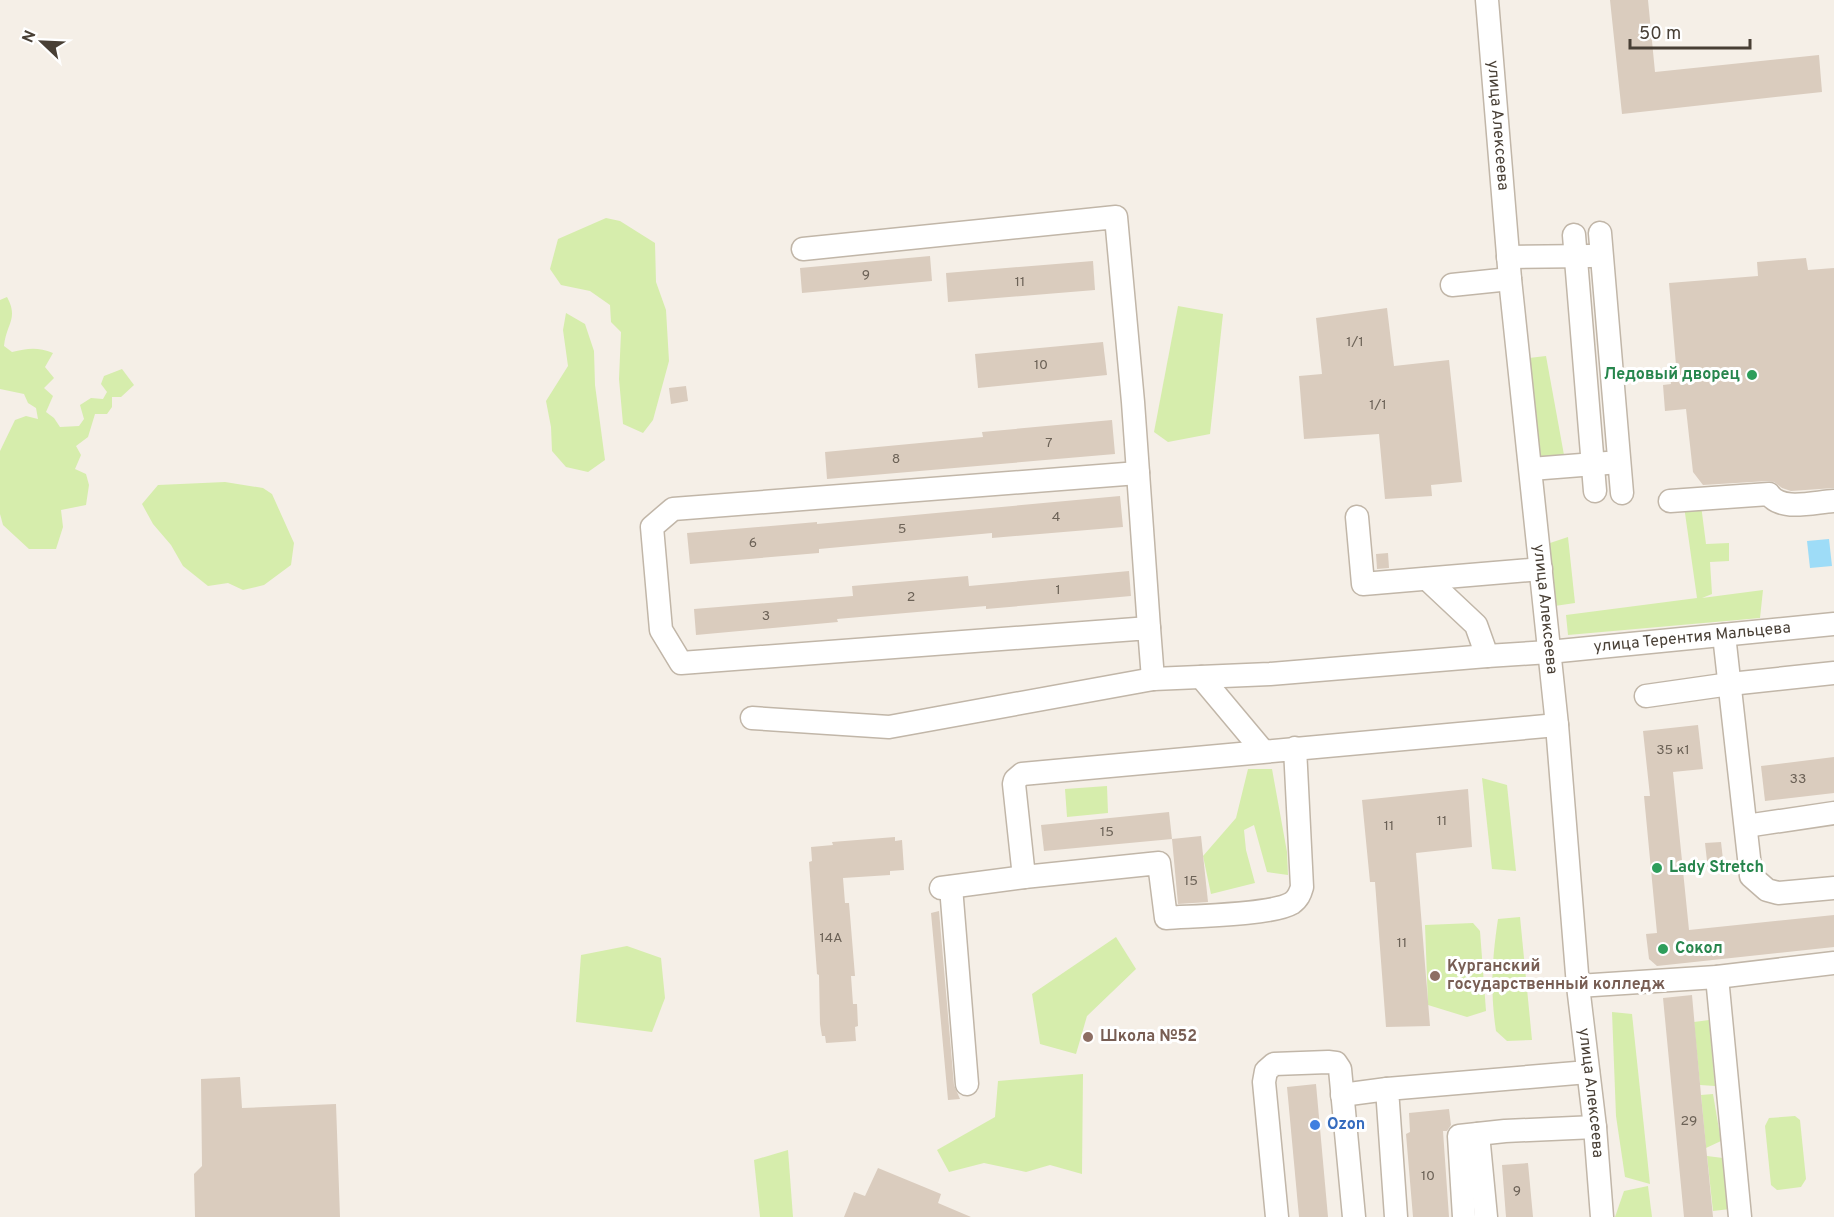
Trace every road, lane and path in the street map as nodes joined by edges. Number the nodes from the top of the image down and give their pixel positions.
1 (1487, 0) edge
2 (1574, 235) dead end
3 (803, 249) dead end
4 (1575, 258) junction
5 (1509, 268) junction
6 (1452, 285) dead end
7 (1619, 462) junction
8 (1593, 464) junction
9 (1531, 469) junction
10 (1138, 473) junction
11 (1595, 491) dead end
12 (1622, 493) dead end
13 (1670, 501) dead end
14 (1834, 501) edge
15 (1358, 517) dead end
16 (1541, 569) junction
17 (1427, 579) junction
18 (1834, 624) edge
19 (1149, 628) junction
20 (1724, 635) junction
21 (1550, 652) junction
22 (1487, 656) junction
23 (1834, 673) edge
24 (1202, 677) junction
25 (1153, 679) junction
26 (1730, 684) junction
27 (1646, 696) dead end
28 (752, 718) dead end
29 (1557, 725) junction
30 (1295, 748) junction
31 (1263, 751) junction
32 (1834, 813) edge
33 (1746, 826) junction
34 (1024, 877) junction
35 (1834, 888) edge
36 (1834, 963) edge
37 (1717, 977) junction
38 (1578, 986) junction
39 (1588, 1072) junction
40 (967, 1084) dead end
41 (1387, 1089) junction
42 (1342, 1095) junction
43 (1595, 1127) junction
44 (1478, 1134) junction
45 (1277, 1217) edge
46 (1354, 1217) edge
47 (1396, 1217) edge
48 (1464, 1217) edge
49 (1486, 1217) edge
50 (1602, 1217) edge
51 (1740, 1217) edge

1 - 5 street, улица Алексеева
2 - 4 street
3 - 10 street
4 - 5 street
4 - 7 street
4 - 8 street
5 - 6 street
5 - 9 street, улица Алексеева
7 - 8 street
7 - 12 street
8 - 9 street
8 - 11 street
9 - 16 street, улица Алексеева
10 - 19 street
10 - 19 street
13 - 14 street
15 - 17 street
16 - 17 street
16 - 21 street, улица Алексеева
17 - 22 street
18 - 20 street, улица Терентия Мальцева
19 - 25 street
20 - 21 street, улица Терентия Мальцева
20 - 26 street
21 - 22 street, улица Терентия Мальцева
21 - 29 street, улица Алексеева
22 - 24 street, улица Терентия Мальцева
23 - 26 street
24 - 25 street, улица Терентия Мальцева
24 - 31 street
25 - 28 street, улица Терентия Мальцева
26 - 27 street
26 - 33 street
29 - 30 street
29 - 38 street, улица Алексеева
30 - 31 street
30 - 34 street
31 - 34 street
32 - 33 street
33 - 35 street
34 - 40 street
36 - 37 street
37 - 38 street
37 - 51 street
38 - 39 street, улица Алексеева
39 - 41 street
39 - 43 street, улица Алексеева
41 - 42 street
41 - 47 street
42 - 45 street
42 - 46 street
43 - 44 street
43 - 50 street, улица Алексеева
44 - 48 street
44 - 49 street

